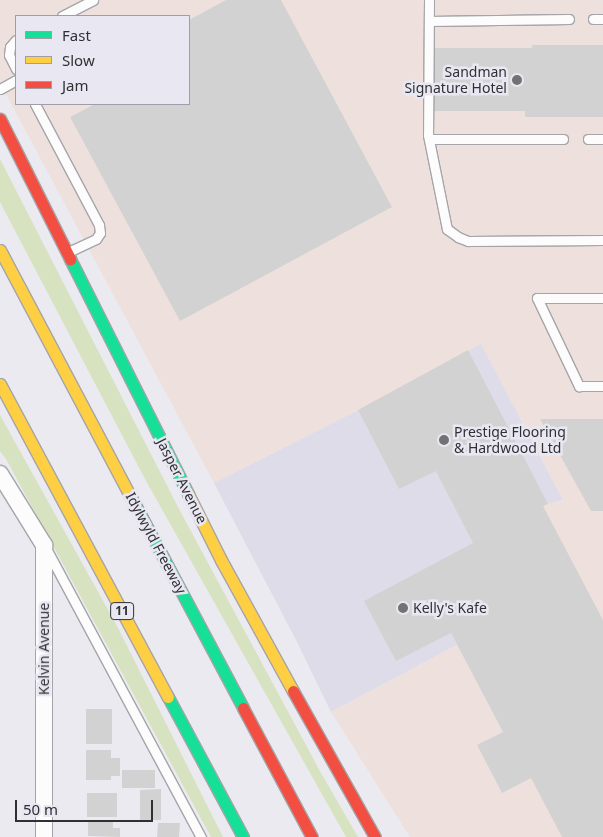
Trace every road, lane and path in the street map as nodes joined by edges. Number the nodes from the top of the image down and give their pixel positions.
1 (93, 0) edge
2 (429, 0) edge
3 (64, 15) edge
4 (569, 19) dead end
5 (429, 21) junction
6 (15, 41) edge
7 (15, 66) edge
8 (15, 81) edge
9 (0, 89) edge
10 (36, 105) edge
11 (0, 119) edge
12 (429, 139) junction
13 (563, 139) dead end
14 (588, 139) dead end
15 (603, 139) edge
16 (603, 240) edge
17 (0, 250) edge
18 (68, 252) junction
19 (603, 298) edge
20 (0, 384) edge
21 (603, 386) edge
22 (0, 474) edge
23 (44, 545) junction
24 (44, 837) edge
25 (201, 837) edge
26 (243, 837) edge
27 (312, 837) edge
28 (376, 837) edge

1 - 3 lane
2 - 5 lane
4 - 5 lane
5 - 12 lane
6 - 7 lane
8 - 9 lane
10 - 18 lane
11 - 18 main road, Jasper Avenue
12 - 13 lane
12 - 16 lane
14 - 15 lane
17 - 27 main road, Idylwyld Freeway
18 - 28 main road, Jasper Avenue
19 - 21 lane
20 - 26 main road, 11
22 - 23 street
23 - 24 street, Kelvin Avenue
23 - 25 lane

